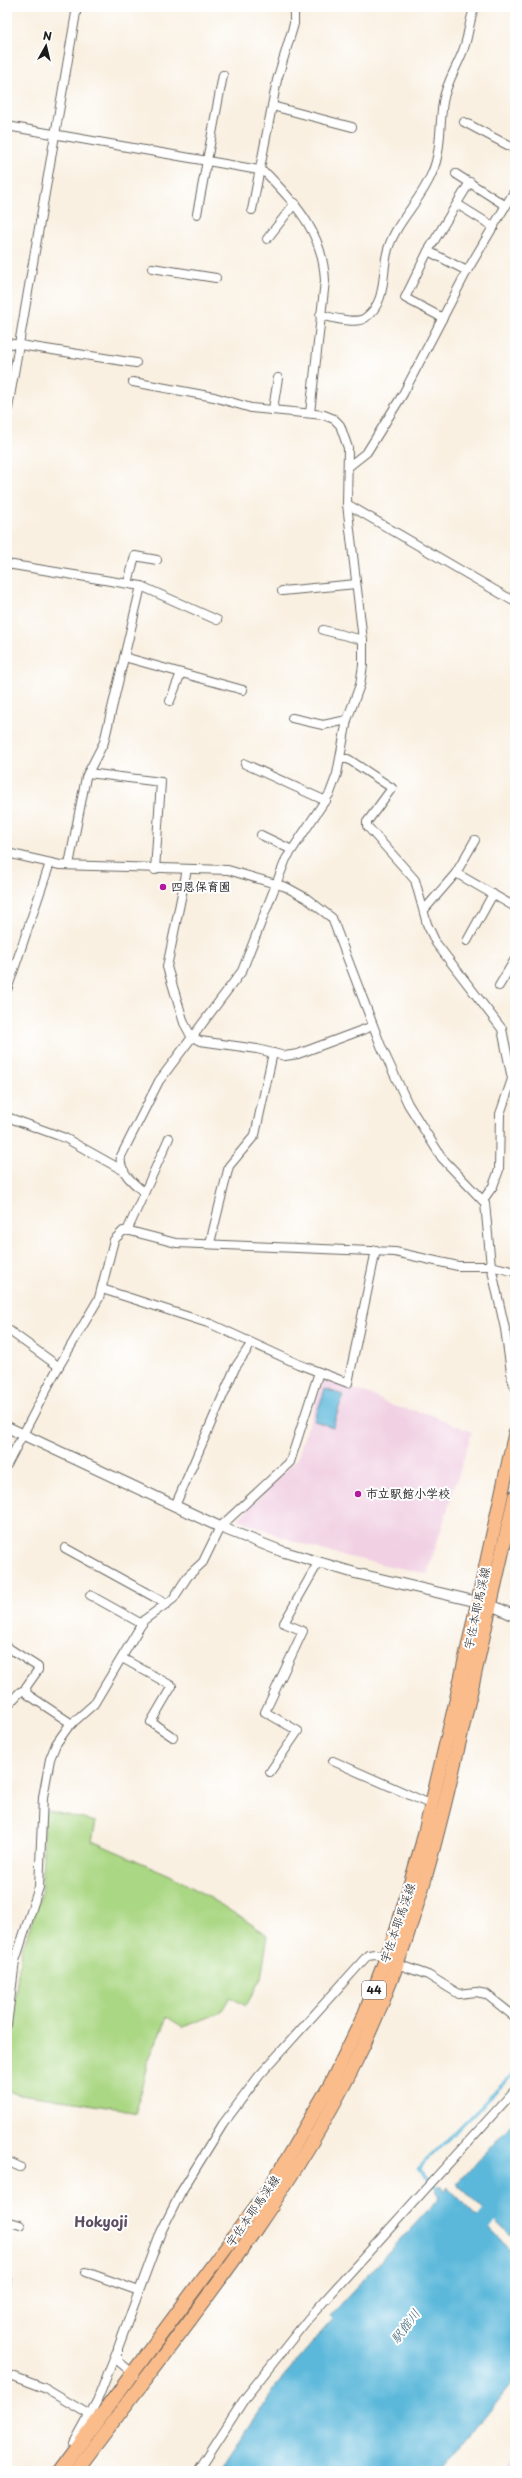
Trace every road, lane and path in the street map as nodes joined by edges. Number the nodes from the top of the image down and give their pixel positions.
1 (77, 7) edge
2 (294, 7) edge
3 (475, 7) edge
4 (223, 75) dead end
5 (272, 106) junction
6 (464, 122) dead end
7 (7, 126) edge
8 (352, 127) dead end
9 (55, 134) junction
10 (515, 149) edge
11 (206, 160) junction
12 (259, 170) junction
13 (456, 174) dead end
14 (470, 182) junction
15 (515, 190) edge
16 (295, 203) junction
17 (457, 204) junction
18 (506, 206) junction
19 (252, 210) dead end
20 (197, 214) dead end
21 (494, 227) junction
22 (267, 239) dead end
23 (428, 251) junction
24 (152, 268) dead end
25 (467, 271) junction
26 (216, 278) dead end
27 (320, 315) junction
28 (443, 318) junction
29 (7, 343) edge
30 (19, 345) junction
31 (136, 363) dead end
32 (278, 378) dead end
33 (133, 382) dead end
34 (273, 409) junction
35 (310, 413) junction
36 (7, 414) edge
37 (348, 467) junction
38 (347, 504) junction
39 (157, 560) dead end
40 (7, 564) edge
41 (128, 583) junction
42 (356, 584) junction
43 (141, 586) junction
44 (282, 591) dead end
45 (515, 602) edge
46 (217, 620) dead end
47 (323, 630) dead end
48 (363, 640) junction
49 (124, 657) junction
50 (180, 672) junction
51 (244, 690) dead end
52 (170, 701) dead end
53 (292, 718) dead end
54 (347, 720) junction
55 (340, 759) junction
56 (245, 764) dead end
57 (88, 773) junction
58 (326, 801) junction
59 (260, 835) dead end
60 (475, 840) dead end
61 (292, 850) junction
62 (7, 853) edge
63 (50, 863) junction
64 (69, 865) junction
65 (187, 869) junction
66 (155, 870) junction
67 (456, 873) junction
68 (277, 882) junction
69 (493, 894) junction
70 (515, 907) edge
71 (424, 910) junction
72 (466, 941) dead end
73 (515, 960) edge
74 (499, 986) dead end
75 (7, 990) edge
76 (373, 1026) junction
77 (192, 1036) junction
78 (273, 1054) junction
79 (513, 1070) edge
80 (7, 1117) edge
81 (169, 1138) dead end
82 (124, 1171) junction
83 (144, 1192) junction
84 (483, 1200) junction
85 (127, 1231) junction
86 (210, 1243) junction
87 (376, 1250) junction
88 (491, 1266) junction
89 (515, 1272) edge
90 (102, 1289) junction
91 (7, 1329) edge
92 (251, 1344) junction
93 (58, 1366) junction
94 (319, 1372) junction
95 (515, 1387) edge
96 (7, 1427) edge
97 (515, 1433) edge
98 (24, 1435) junction
99 (7, 1464) edge
100 (515, 1496) edge
101 (175, 1506) junction
102 (220, 1527) junction
103 (65, 1548) dead end
104 (318, 1563) junction
105 (90, 1595) dead end
106 (485, 1603) junction
107 (167, 1604) junction
108 (515, 1616) edge
109 (142, 1624) junction
110 (7, 1647) edge
111 (122, 1658) junction
112 (25, 1690) junction
113 (7, 1706) edge
114 (72, 1724) junction
115 (173, 1737) dead end
116 (333, 1761) dead end
117 (270, 1772) dead end
118 (432, 1805) junction
119 (392, 1961) junction
120 (515, 2017) edge
121 (7, 2025) edge
122 (515, 2090) edge
123 (7, 2162) edge
124 (20, 2167) dead end
125 (7, 2220) edge
126 (20, 2225) dead end
127 (86, 2272) dead end
128 (139, 2292) junction
129 (118, 2348) junction
130 (7, 2374) edge
131 (138, 2377) junction
132 (90, 2415) junction
133 (74, 2453) junction
134 (60, 2471) edge
135 (76, 2471) edge
136 (198, 2471) edge

1 - 9 street
2 - 5 street
3 - 27 street
4 - 11 street
5 - 8 street
5 - 12 street
6 - 10 street
7 - 9 street
9 - 11 street
9 - 30 street
11 - 12 street
11 - 20 street
12 - 16 street
12 - 19 street
13 - 14 street
14 - 17 street
14 - 18 street
15 - 18 street
16 - 22 street
16 - 27 street
17 - 21 street
17 - 23 street
18 - 21 street
21 - 25 street
23 - 25 street
23 - 28 street
24 - 26 street
25 - 28 street
27 - 35 street
28 - 37 street
29 - 30 street
30 - 31 street
30 - 36 street
32 - 34 street
33 - 34 street
34 - 35 street
35 - 37 street
37 - 38 street
38 - 42 street
38 - 45 street
39 - 41 street
40 - 41 street
41 - 43 street
42 - 44 street
42 - 48 street
43 - 46 street
43 - 49 street
47 - 48 street
48 - 54 street
49 - 50 street
49 - 57 street
50 - 51 street
50 - 52 street
53 - 54 street
54 - 55 street
55 - 58 street
55 - 71 street
56 - 58 street
57 - 64 street
57 - 66 street
58 - 61 street
59 - 61 street
60 - 67 street
61 - 68 street
62 - 63 street
63 - 64 street
63 - 75 street
64 - 66 street
65 - 66 street
65 - 68 street
65 - 77 street
67 - 69 street
67 - 71 street
68 - 76 street
68 - 77 street
69 - 70 street
69 - 72 street
71 - 79 street
73 - 74 street
76 - 78 street
76 - 84 street
77 - 78 street
77 - 82 street
78 - 86 street
79 - 84 street
80 - 82 street
81 - 83 street
82 - 83 street
83 - 85 street
84 - 88 street
85 - 86 street
85 - 90 street
86 - 87 street
87 - 88 street
87 - 94 street
88 - 89 street
88 - 95 street
90 - 92 street
90 - 93 street
91 - 93 street
92 - 94 street
92 - 101 street
93 - 98 street
94 - 102 street
96 - 98 street
97 - 106 main road, 宇佐本耶馬渓線 / 44
98 - 99 street
98 - 101 street
100 - 106 main road, 宇佐本耶馬渓線 / 44
101 - 102 street
102 - 104 street
102 - 107 street
103 - 107 street
104 - 106 street
104 - 117 street
105 - 109 street
106 - 108 street
106 - 118 main road, 宇佐本耶馬渓線 / 44
106 - 119 main road, 宇佐本耶馬渓線 / 44
107 - 109 street
109 - 111 street
110 - 112 street
111 - 114 street
111 - 115 street
112 - 113 street
112 - 114 street
114 - 121 street
116 - 118 street
118 - 119 main road, 宇佐本耶馬渓線 / 44
119 - 120 street
119 - 128 street
119 - 131 main road, 宇佐本耶馬渓線 / 44
122 - 136 street
123 - 124 street
125 - 126 street
127 - 128 street
128 - 129 street
129 - 131 street
129 - 132 street
130 - 132 street
131 - 133 main road, 宇佐本耶馬渓線 / 44
131 - 135 main road, 宇佐本耶馬渓線 / 44
132 - 133 street
133 - 134 main road, 宇佐本耶馬渓線 / 44

